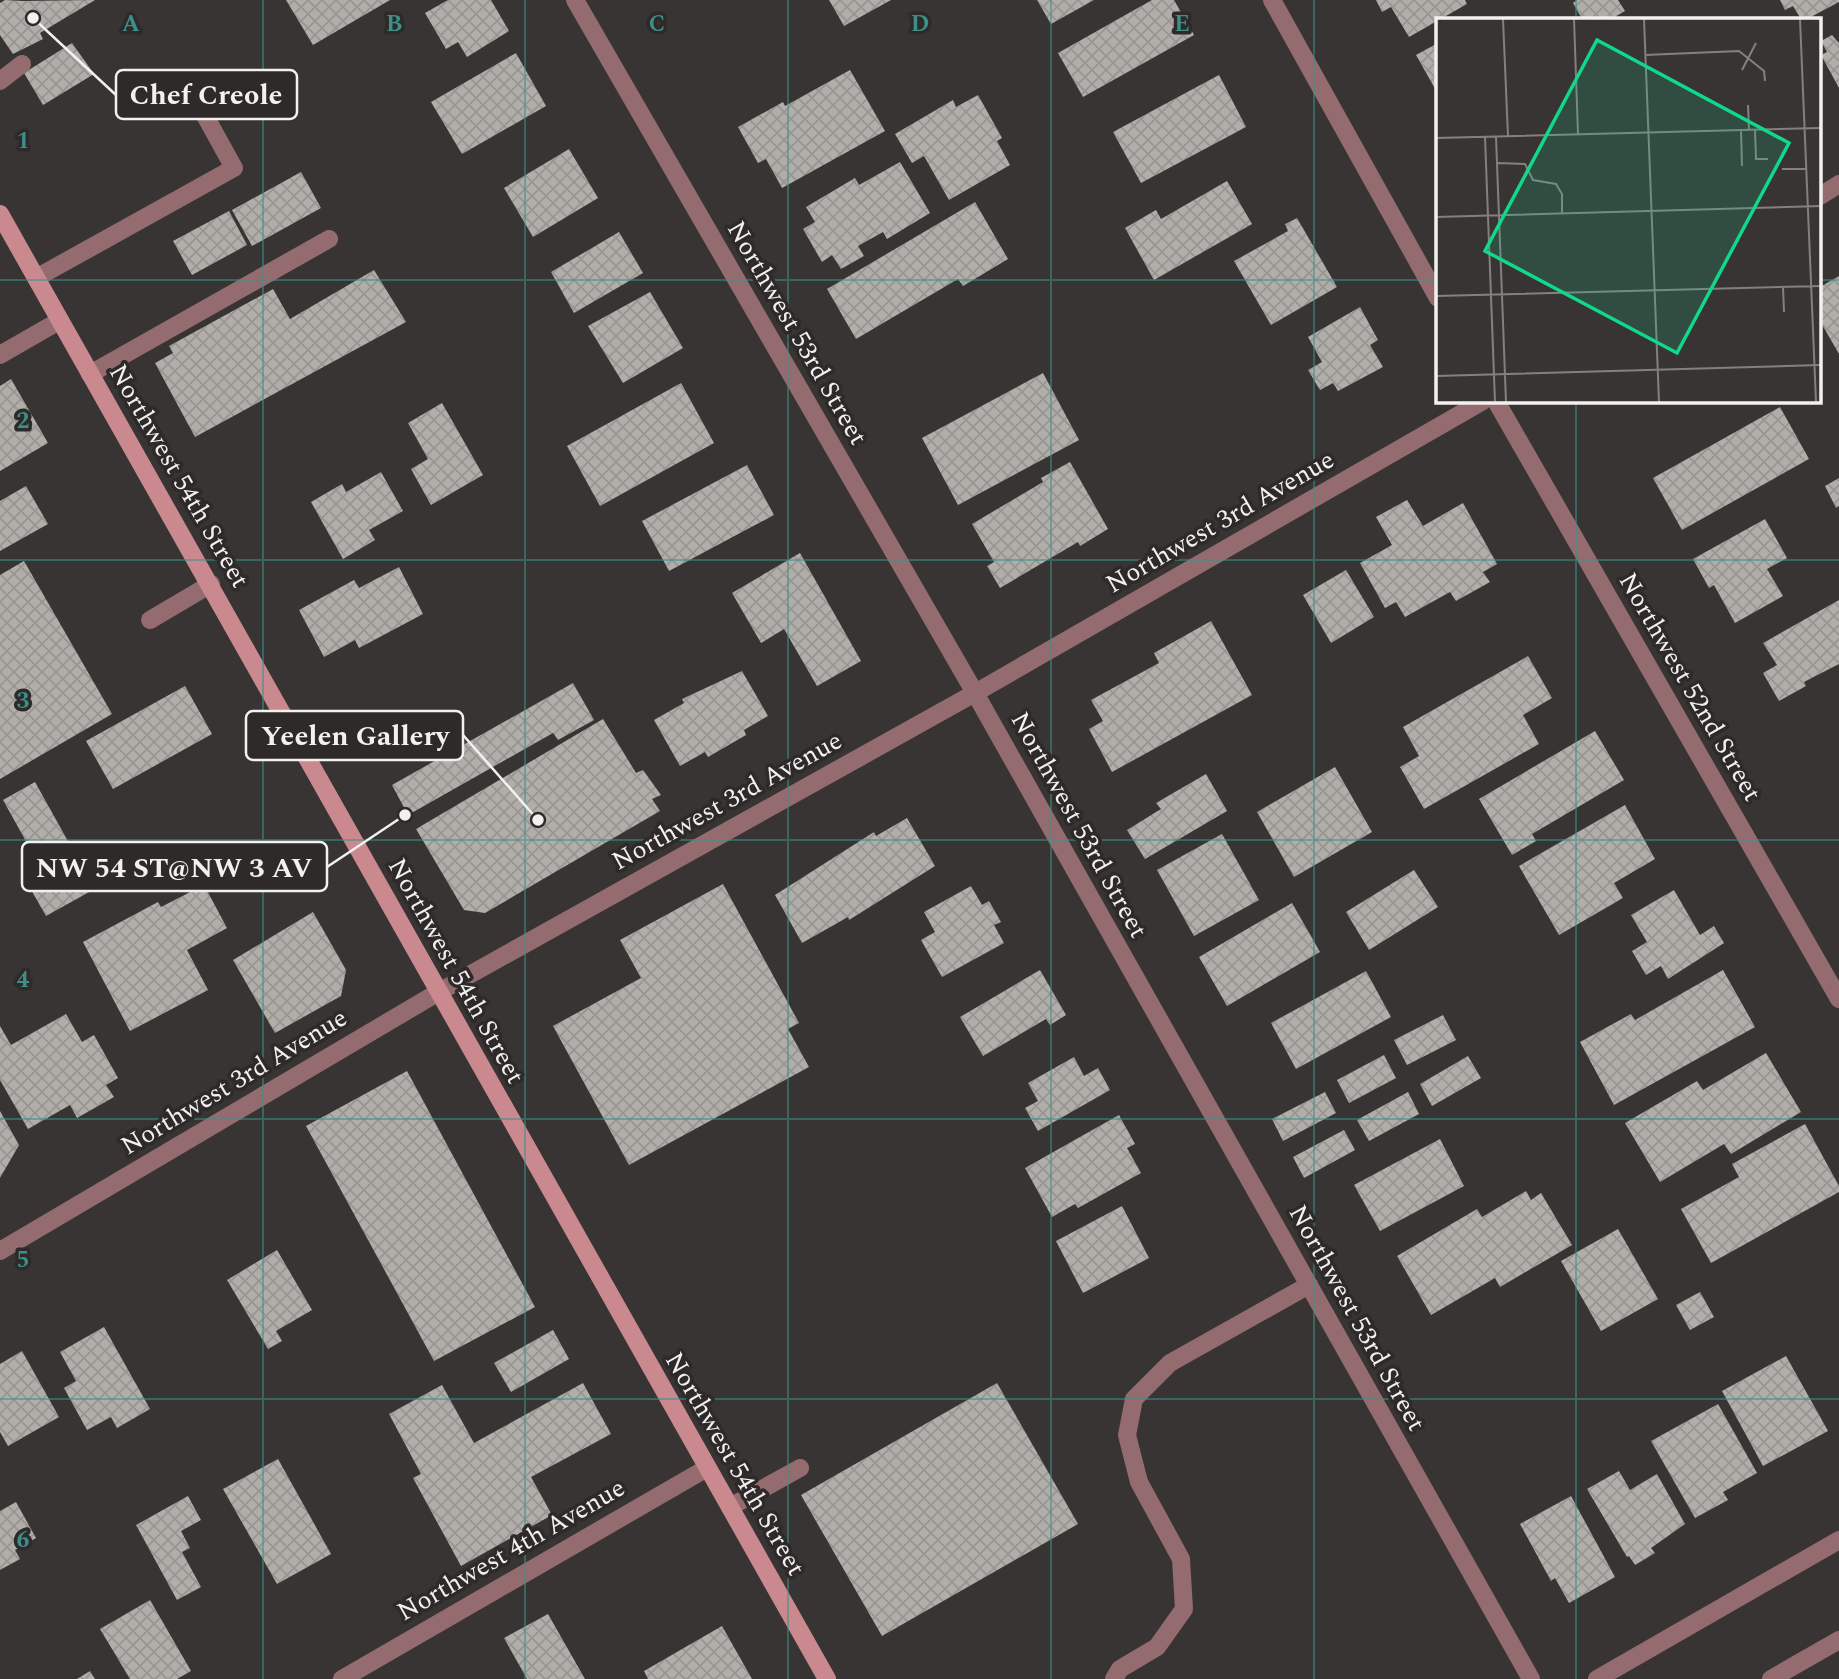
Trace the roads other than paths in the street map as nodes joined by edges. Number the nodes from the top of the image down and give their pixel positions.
1 (575, 0) edge
2 (1272, 0) edge
3 (22, 64) dead end
4 (0, 81) edge
5 (187, 83) dead end
6 (1839, 184) edge
7 (1822, 195) edge
8 (0, 214) edge
9 (329, 239) dead end
10 (36, 278) junction
11 (1436, 294) edge
12 (59, 321) junction
13 (0, 355) edge
14 (90, 374) junction
15 (1481, 402) edge
16 (1497, 402) edge
17 (211, 584) junction
18 (150, 620) dead end
19 (975, 693) junction
20 (437, 993) junction
21 (1839, 999) edge
22 (0, 1251) edge
23 (1308, 1285) junction
24 (707, 1468) junction
25 (800, 1468) dead end
26 (730, 1507) junction
27 (1839, 1539) edge
28 (1839, 1640) edge
29 (342, 1679) edge
30 (827, 1679) edge
31 (1114, 1679) edge
32 (1531, 1679) edge
33 (1597, 1679) edge
34 (1770, 1679) edge

1 - 19 street, Northwest 53rd Street
2 - 11 street
3 - 4 street
5 - 10 street
6 - 7 street
8 - 10 main road, Northwest 54th Street
9 - 14 street
10 - 12 main road, Northwest 54th Street
12 - 13 street
12 - 14 main road, Northwest 54th Street
14 - 17 main road, Northwest 54th Street
15 - 19 street, Northwest 3rd Avenue
16 - 21 street, Northwest 52nd Street
17 - 18 street
17 - 20 main road, Northwest 54th Street
19 - 20 street, Northwest 3rd Avenue
19 - 23 street, Northwest 53rd Street
20 - 22 street, Northwest 3rd Avenue
20 - 24 main road, Northwest 54th Street
23 - 31 street
23 - 32 street, Northwest 53rd Street
24 - 26 main road, Northwest 54th Street
24 - 29 street, Northwest 4th Avenue
25 - 26 street
26 - 30 main road, Northwest 54th Street
27 - 33 street
28 - 34 street

